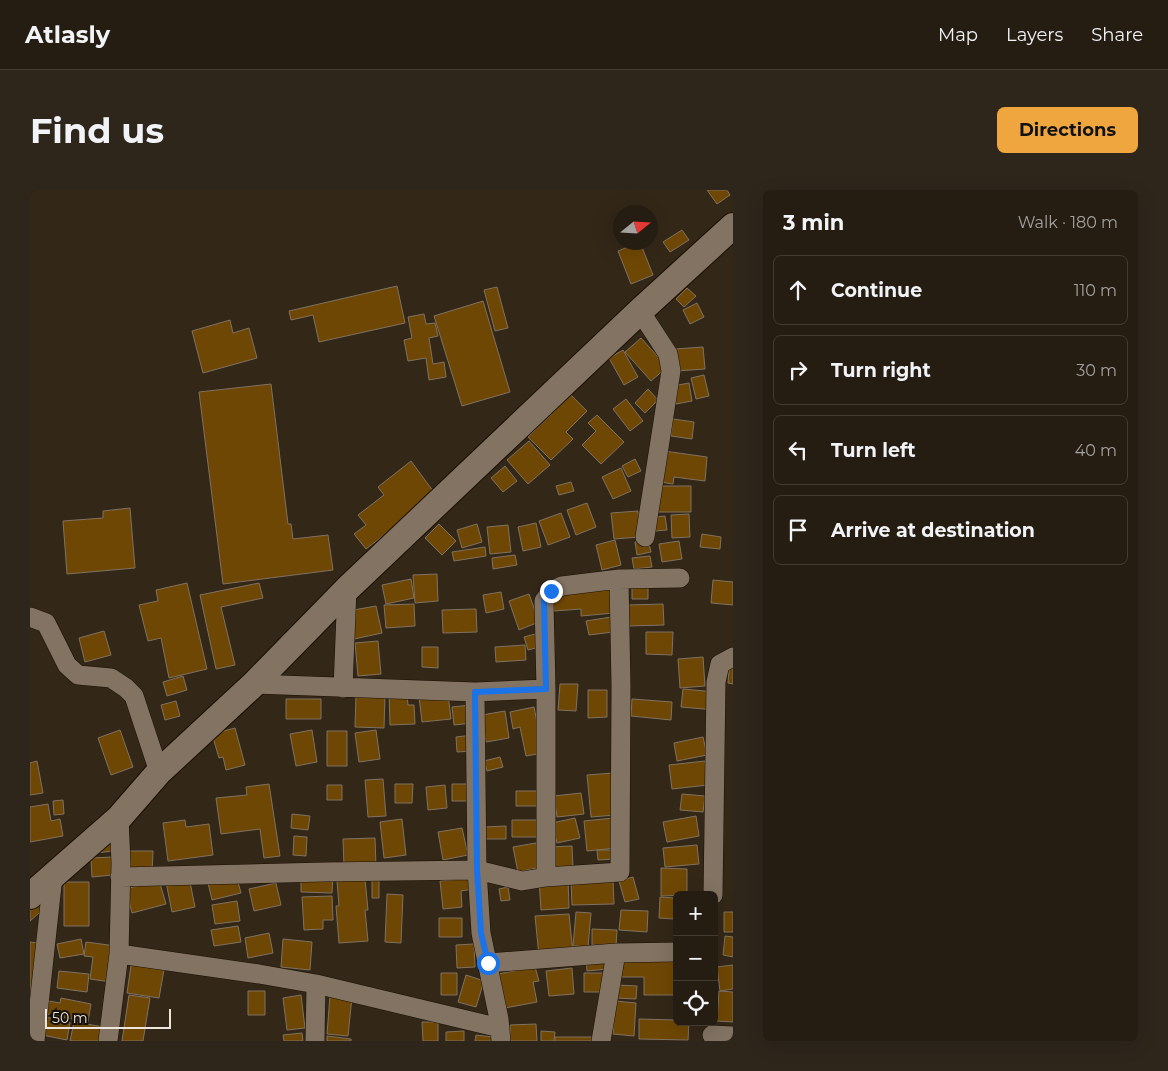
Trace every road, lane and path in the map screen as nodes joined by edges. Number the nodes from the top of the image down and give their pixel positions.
1 (733, 226) edge
2 (640, 311) junction
3 (645, 537) dead end
4 (618, 578) junction
5 (680, 578) dead end
6 (347, 589) junction
7 (30, 617) edge
8 (733, 657) edge
9 (254, 684) junction
10 (343, 688) junction
11 (546, 689) junction
12 (475, 692) junction
13 (159, 772) junction
14 (119, 818) junction
15 (477, 870) junction
16 (53, 876) junction
17 (120, 877) junction
18 (546, 877) junction
19 (713, 891) edge
20 (30, 896) edge
21 (673, 952) edge
22 (616, 953) junction
23 (119, 954) junction
24 (488, 963) junction
25 (316, 984) junction
26 (712, 1033) edge
27 (501, 1035) edge
28 (733, 1036) edge
29 (35, 1041) edge
30 (108, 1041) edge
31 (315, 1041) edge
32 (601, 1041) edge

1 - 2 main road
2 - 3 street
2 - 6 main road
4 - 5 street
4 - 11 street
4 - 18 street
6 - 9 main road
6 - 10 street
7 - 13 street
8 - 19 street
9 - 10 street
9 - 13 main road
10 - 12 street
11 - 12 street
11 - 18 street
12 - 15 street
13 - 14 main road
14 - 16 main road
14 - 17 street
15 - 17 street
15 - 18 street
15 - 24 street
16 - 20 main road
16 - 29 street
17 - 23 street
21 - 22 street
22 - 24 street
22 - 32 street
23 - 25 street
23 - 30 street
24 - 27 street
25 - 27 street
25 - 31 street
26 - 28 street

